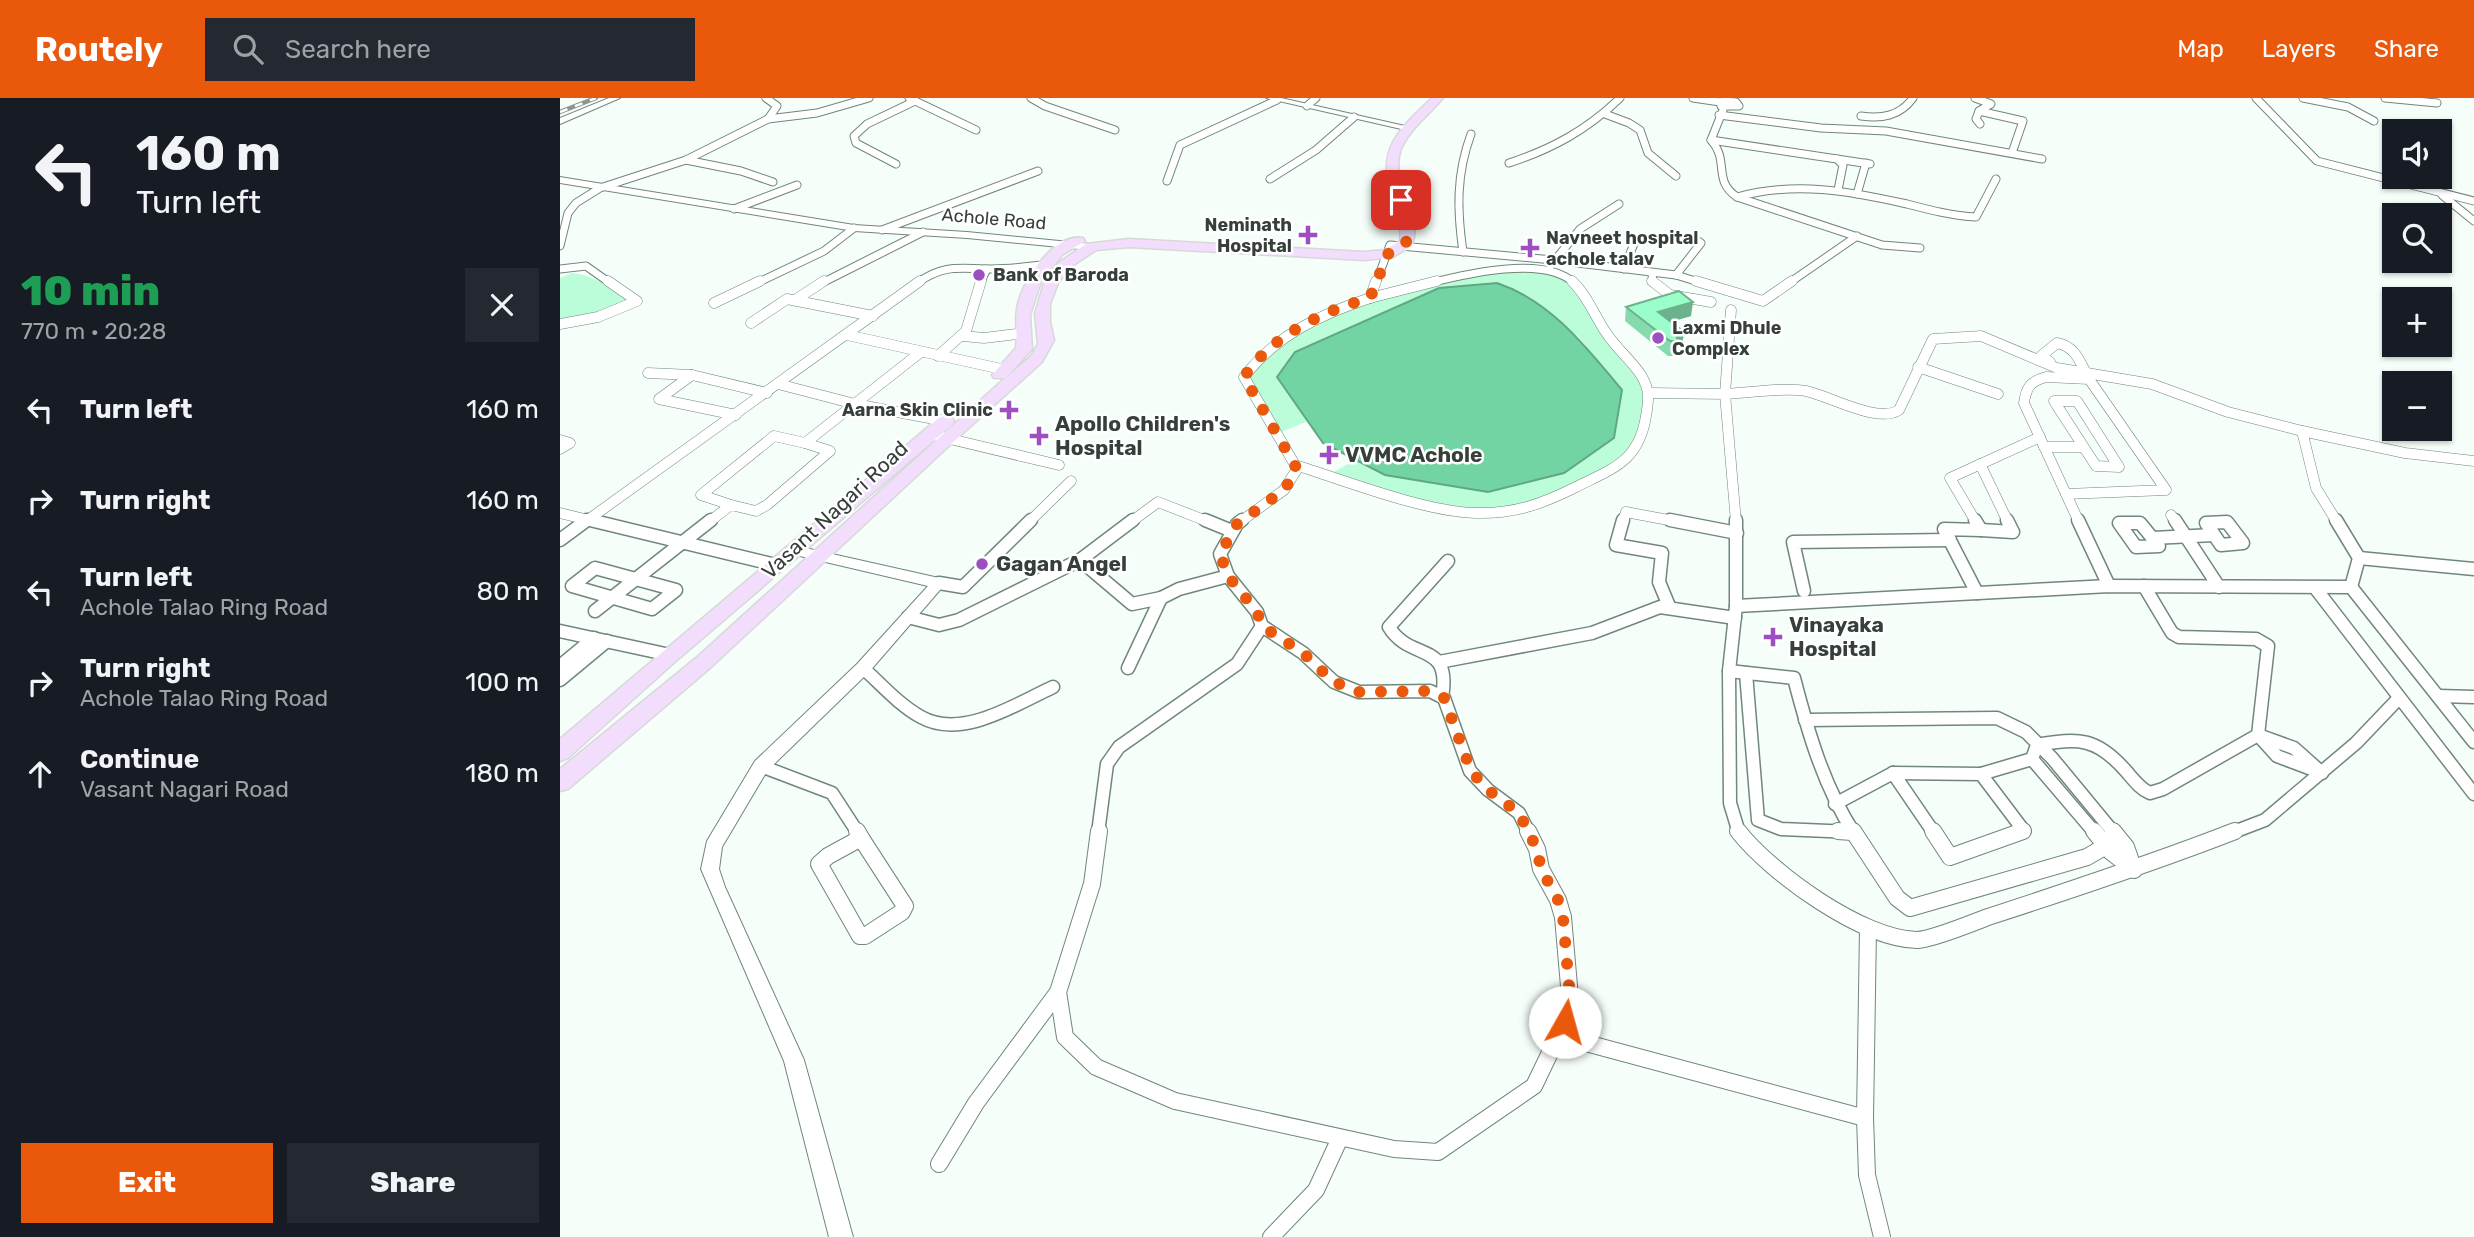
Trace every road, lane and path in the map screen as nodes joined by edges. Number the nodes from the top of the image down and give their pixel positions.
1 (616, 98) edge
2 (766, 98) edge
3 (869, 98) edge
4 (1031, 98) edge
5 (1316, 98) edge
6 (1425, 98) edge
7 (1438, 98) edge
8 (1620, 98) edge
9 (1693, 98) edge
10 (1913, 98) edge
11 (1975, 98) edge
12 (2256, 98) edge
13 (2303, 98) edge
14 (2385, 98) edge
15 (912, 99) edge
16 (1274, 99) edge
17 (1727, 102) edge
18 (2437, 103) dead end
19 (1307, 106) junction
20 (1979, 111) junction
21 (1605, 114) junction
22 (1719, 115) junction
23 (1861, 116) dead end
24 (1353, 117) junction
25 (768, 119) junction
26 (560, 121) edge
27 (2374, 121) dead end
28 (1980, 124) dead end
29 (1406, 127) junction
30 (976, 130) dead end
31 (1115, 131) dead end
32 (1471, 134) dead end
33 (1711, 140) junction
34 (2012, 153) junction
35 (1837, 159) junction
36 (2042, 159) dead end
37 (686, 160) junction
38 (1509, 163) dead end
39 (896, 164) dead end
40 (1868, 164) joint
41 (1038, 171) dead end
42 (1676, 176) dead end
43 (1996, 179) dead end
44 (560, 180) edge
45 (1270, 180) dead end
46 (1167, 181) dead end
47 (773, 182) dead end
48 (797, 184) dead end
49 (1839, 187) junction
50 (600, 188) junction
51 (1858, 190) junction
52 (2439, 193) junction
53 (1737, 197) junction
54 (2474, 201) edge
55 (1619, 204) dead end
56 (734, 209) junction
57 (2474, 221) edge
58 (854, 228) junction
59 (882, 230) junction
60 (923, 232) junction
61 (1857, 236) junction
62 (1081, 244) junction
63 (560, 246) edge
64 (1920, 248) dead end
65 (1393, 249) junction
66 (1463, 252) junction
67 (1553, 260) junction
68 (1042, 265) junction
69 (560, 269) edge
70 (987, 269) junction
71 (1624, 269) junction
72 (1547, 271) junction
73 (1652, 273) junction
74 (1676, 275) junction
75 (1370, 298) junction
76 (794, 300) junction
77 (1710, 302) dead end
78 (714, 303) dead end
79 (1731, 310) dead end
80 (873, 316) junction
81 (751, 323) dead end
82 (560, 324) edge
83 (1025, 333) junction
84 (847, 335) junction
85 (962, 335) junction
86 (921, 352) junction
87 (939, 356) junction
88 (1918, 368) junction
89 (1006, 370) junction
90 (648, 373) dead end
91 (692, 375) junction
92 (778, 384) junction
93 (767, 393) junction
94 (1650, 393) junction
95 (1725, 394) junction
96 (1998, 394) dead end
97 (855, 404) junction
98 (736, 415) junction
99 (2302, 431) junction
100 (940, 432) junction
101 (560, 440) edge
102 (2042, 442) junction
103 (805, 443) junction
104 (2081, 447) junction
105 (560, 449) edge
106 (2474, 461) edge
107 (1980, 464) junction
108 (1059, 465) dead end
109 (1295, 465) junction
110 (1071, 481) dead end
111 (2066, 494) junction
112 (731, 505) junction
113 (560, 513) edge
114 (2171, 515) dead end
115 (586, 520) junction
116 (1981, 530) junction
117 (1233, 531) junction
118 (1737, 533) junction
119 (2214, 535) dead end
120 (2186, 537) junction
121 (2152, 538) dead end
122 (560, 540) edge
123 (1950, 540) junction
124 (682, 541) junction
125 (792, 550) junction
126 (818, 556) junction
127 (2359, 558) junction
128 (1080, 560) junction
129 (1448, 561) dead end
130 (776, 565) junction
131 (2474, 569) edge
132 (1228, 576) junction
133 (637, 578) junction
134 (939, 583) junction
135 (2109, 586) junction
136 (2144, 586) junction
137 (2219, 587) junction
138 (2351, 587) junction
139 (2316, 589) junction
140 (1804, 591) dead end
141 (1977, 593) junction
142 (613, 598) junction
143 (1161, 598) junction
144 (1669, 606) junction
145 (595, 611) dead end
146 (1736, 612) junction
147 (908, 617) junction
148 (1262, 626) junction
149 (560, 631) edge
150 (601, 640) junction
151 (670, 655) junction
152 (1439, 662) junction
153 (560, 666) edge
154 (863, 668) junction
155 (1128, 668) dead end
156 (1729, 671) junction
157 (1746, 673) junction
158 (560, 680) edge
159 (1053, 687) dead end
160 (2438, 696) junction
161 (1442, 697) junction
162 (2474, 697) edge
163 (2399, 698) junction
164 (1805, 720) junction
165 (2258, 735) junction
166 (2474, 742) edge
167 (560, 752) edge
168 (2034, 752) junction
169 (761, 766) junction
170 (1893, 773) junction
171 (2322, 773) junction
172 (1981, 774) junction
173 (560, 782) edge
174 (2474, 794) edge
175 (1835, 804) junction
176 (1852, 832) junction
177 (862, 838) junction
178 (2106, 846) junction
179 (2134, 870) junction
180 (1868, 929) junction
181 (1058, 992) junction
182 (1560, 1036) junction
183 (1865, 1118) junction
184 (1340, 1138) junction
185 (939, 1164) dead end
186 (841, 1237) edge
187 (1270, 1237) edge
188 (1882, 1237) edge

1 - 26 street
2 - 25 street
3 - 25 street
4 - 31 street
5 - 19 street
6 - 29 main road
7 - 29 main road
8 - 21 street
9 - 17 street
10 - 23 street
11 - 20 street
12 - 52 street
13 - 27 street
14 - 18 street
15 - 30 street
15 - 39 street
16 - 19 street
16 - 46 street
17 - 22 street
19 - 24 street
20 - 28 street
20 - 34 street
21 - 38 street
21 - 42 street
22 - 33 street
22 - 34 street
24 - 29 street
24 - 45 street
25 - 37 street
29 - 65 main road
32 - 66 street
33 - 35 street
33 - 53 street
34 - 36 street
35 - 40 street
35 - 49 street
37 - 47 street
37 - 50 street
40 - 51 street
41 - 59 street
43 - 51 street
44 - 50 street, Achole Road
48 - 56 street
49 - 51 street
49 - 53 street
50 - 56 street, Achole Road
50 - 63 street
52 - 54 street
52 - 57 street
53 - 61 street
55 - 67 street
56 - 58 street, Achole Road
58 - 59 street, Achole Road
58 - 78 street
59 - 60 street, Achole Road
60 - 62 street, Achole Road
60 - 76 street
61 - 64 street
61 - 74 street
62 - 65 main road, Achole Road
62 - 68 main road
62 - 100 main road, Vasant Nagari Road
65 - 66 street
65 - 75 street
66 - 67 street
67 - 71 street
67 - 72 street
68 - 70 street
68 - 83 main road, Vasant Nagari Road
69 - 82 street
70 - 80 street
70 - 85 street
71 - 73 street
71 - 74 street
72 - 75 street
72 - 94 street
73 - 74 street
73 - 77 street
75 - 109 street
76 - 80 street
76 - 81 street
79 - 95 street
80 - 84 street
83 - 85 street
83 - 89 main road, Vasant Nagari Road
84 - 86 street
84 - 92 street
85 - 87 street
86 - 87 street
86 - 97 street
87 - 89 street
88 - 95 street
88 - 96 street
88 - 99 street
89 - 100 main road, Vasant Nagari Road
90 - 91 street
91 - 93 street
91 - 98 street
92 - 93 street
92 - 97 street
93 - 98 street
94 - 95 street
94 - 109 street
95 - 118 street
97 - 100 street
97 - 103 street
98 - 115 street
99 - 106 street
99 - 127 street
100 - 108 street
100 - 125 main road, Vasant Nagari Road
100 - 126 main road, Vasant Nagari Road
101 - 105 street
102 - 104 street
102 - 107 street
102 - 111 street
102 - 111 street
103 - 112 street
103 - 112 street
104 - 104 street
107 - 116 street
107 - 116 street
109 - 117 street
110 - 134 street
111 - 135 street
112 - 124 street
113 - 115 street
114 - 120 street
115 - 122 street
115 - 124 street
116 - 123 street
117 - 128 street
117 - 132 street
118 - 144 street
118 - 146 street
119 - 120 street
120 - 121 street
120 - 137 street
123 - 140 street
123 - 141 street
124 - 130 street
124 - 133 street
125 - 126 street
125 - 130 main road, Vasant Nagari Road
126 - 134 street
126 - 173 main road, Vasant Nagari Road
127 - 131 street
127 - 138 street
128 - 143 street
128 - 147 street
129 - 152 street
130 - 151 main road, Vasant Nagari Road
132 - 143 street
132 - 148 street
133 - 142 street
133 - 142 street
133 - 142 street
134 - 147 street
135 - 136 street
135 - 141 street
136 - 137 street
136 - 165 street
137 - 139 street
138 - 139 street
138 - 160 street
139 - 163 street
141 - 146 street
142 - 145 street
143 - 155 street
144 - 146 street
144 - 152 street
146 - 156 street
147 - 154 street
148 - 161 street
148 - 181 street
149 - 150 street
150 - 151 street
150 - 153 street
150 - 158 street
151 - 167 main road, Vasant Nagari Road
152 - 161 street
154 - 159 street
154 - 169 street
156 - 157 street
156 - 180 street
157 - 164 street
157 - 176 street
160 - 162 street
160 - 166 street
161 - 182 street
163 - 171 street
163 - 174 street
164 - 168 street
164 - 175 street
165 - 168 street
165 - 171 street
168 - 172 street
168 - 178 street
168 - 179 street
169 - 177 street
169 - 186 street
170 - 172 street
170 - 172 street
170 - 175 street
171 - 179 street
175 - 176 street
176 - 178 street
177 - 177 street
178 - 179 street
179 - 180 street
180 - 183 street
181 - 184 street
181 - 185 street
182 - 183 street
182 - 184 street
183 - 188 street
184 - 187 street

